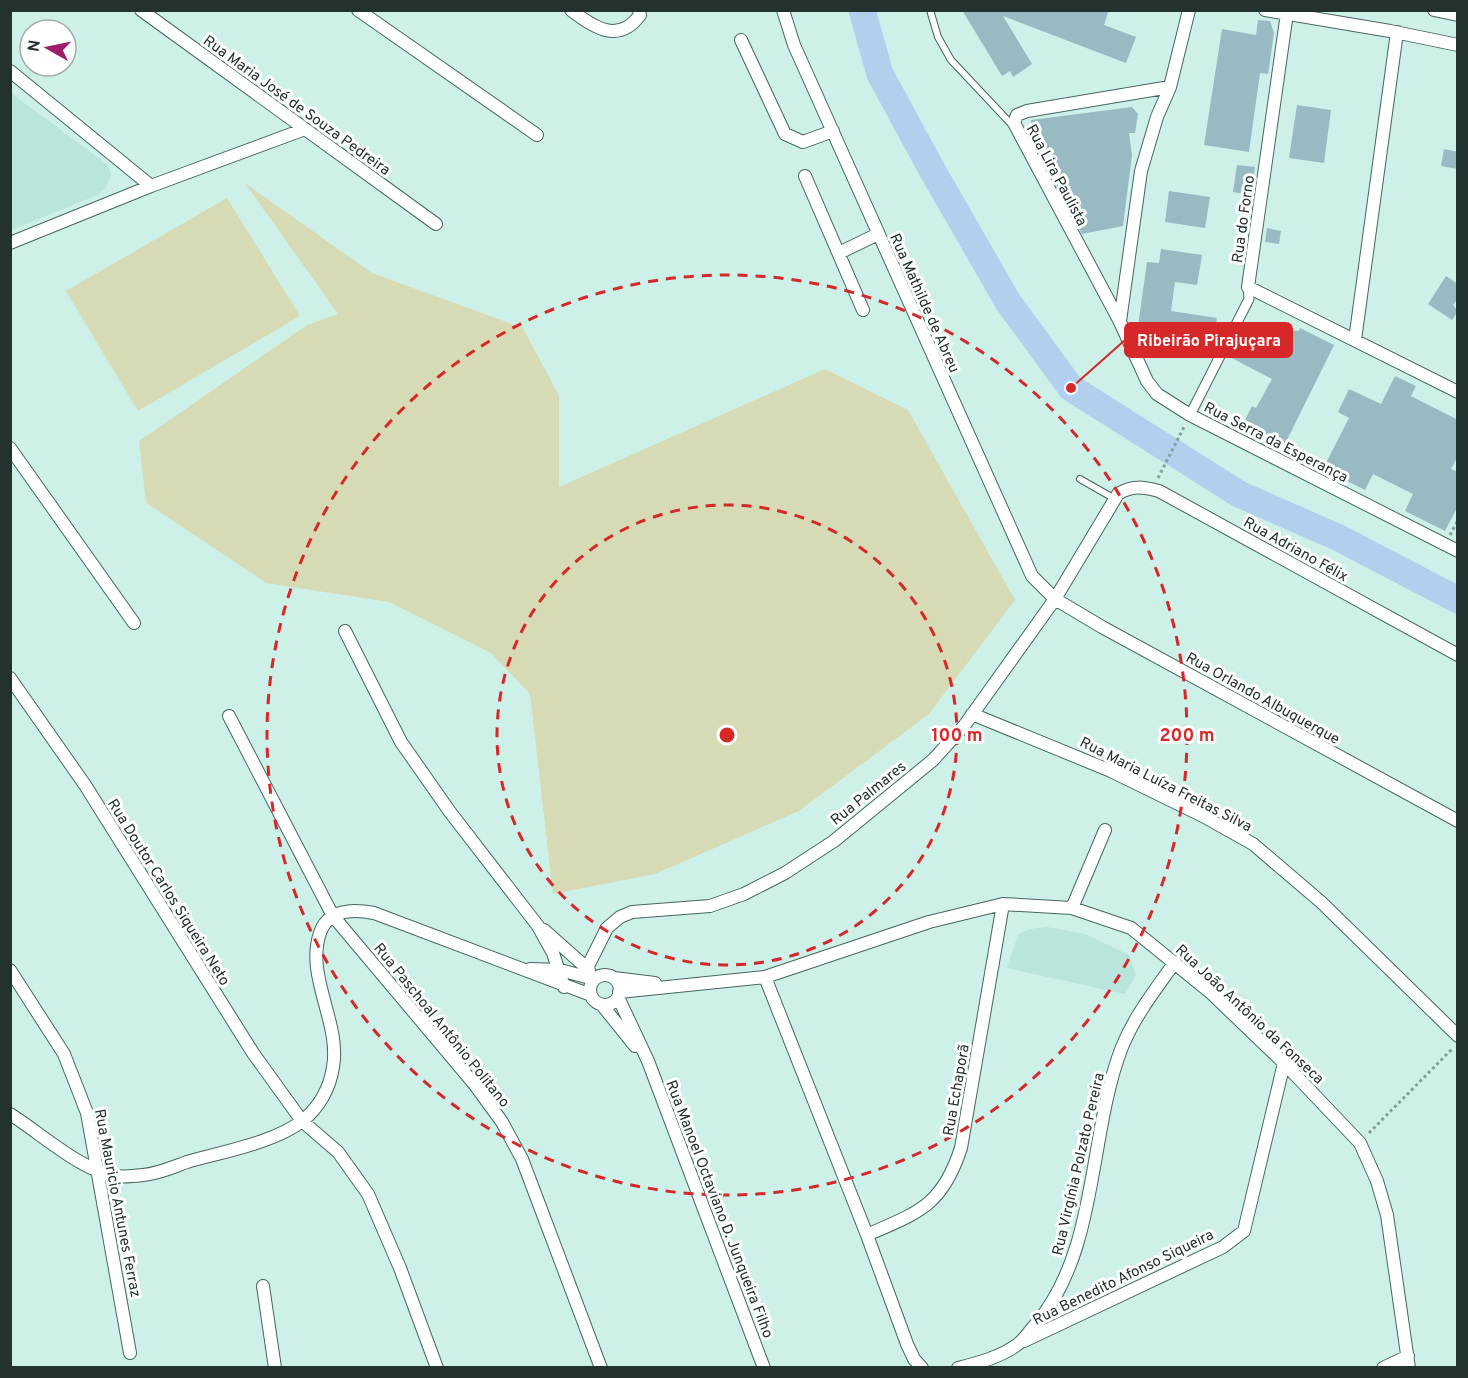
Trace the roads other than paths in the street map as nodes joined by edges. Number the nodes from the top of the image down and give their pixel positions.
1 (141, 10) edge
2 (358, 10) edge
3 (571, 10) edge
4 (783, 10) edge
5 (930, 10) edge
6 (1189, 10) edge
7 (1265, 10) edge
8 (1434, 10) edge
9 (639, 13) edge
10 (1287, 13) junction
11 (1458, 15) edge
12 (1397, 32) junction
13 (741, 40) dead end
14 (1458, 45) edge
15 (10, 71) edge
16 (1170, 87) junction
17 (1014, 127) junction
18 (305, 129) junction
19 (832, 132) junction
20 (537, 135) dead end
21 (805, 176) dead end
22 (151, 186) junction
23 (436, 224) dead end
24 (878, 234) junction
25 (10, 243) edge
26 (838, 253) junction
27 (1248, 287) junction
28 (863, 310) dead end
29 (1120, 322) junction
30 (1355, 340) junction
31 (1458, 392) edge
32 (1190, 415) junction
33 (10, 448) edge
34 (1080, 479) dead end
35 (1116, 497) junction
36 (1458, 551) edge
37 (1055, 599) junction
38 (134, 623) dead end
39 (345, 631) dead end
40 (1458, 655) edge
41 (10, 678) edge
42 (972, 714) junction
43 (229, 716) dead end
44 (1458, 821) edge
45 (1105, 830) dead end
46 (1003, 904) junction
47 (1072, 908) junction
48 (333, 916) junction
49 (538, 926) junction
50 (1175, 962) junction
51 (523, 969) junction
52 (10, 970) edge
53 (560, 970) junction
54 (589, 975) junction
55 (765, 977) junction
56 (614, 978) junction
57 (677, 985) junction
58 (564, 987) junction
59 (619, 994) junction
60 (591, 995) junction
61 (602, 1005) junction
62 (1458, 1036) edge
63 (648, 1061) junction
64 (1284, 1064) junction
65 (10, 1114) edge
66 (303, 1121) junction
67 (97, 1170) junction
68 (867, 1235) junction
69 (263, 1287) dead end
70 (1019, 1344) junction
71 (130, 1353) dead end
72 (1408, 1362) edge
73 (275, 1368) edge
74 (437, 1368) edge
75 (601, 1368) edge
76 (764, 1368) edge
77 (922, 1368) edge
78 (958, 1368) edge
79 (1383, 1368) edge

1 - 18 street, Rua Maria José de Souza Pedreira
2 - 20 street
3 - 9 street
4 - 19 street, Rua Mathilde de Abreu
5 - 17 lane
6 - 16 street
7 - 10 street
8 - 11 street
10 - 12 street
10 - 27 street, Rua do Forno
12 - 14 street
12 - 30 street
13 - 19 street
15 - 22 street
16 - 17 street, Rua Lira Paulista
16 - 29 street
17 - 29 street, Rua Lira Paulista
18 - 22 street
18 - 23 street, Rua Maria José de Souza Pedreira
19 - 24 street, Rua Mathilde de Abreu
21 - 26 street
22 - 25 street
24 - 26 street
24 - 37 street, Rua Mathilde de Abreu
26 - 28 street
27 - 30 street
27 - 32 street, Rua do Forno
29 - 32 street, Rua Serra da Esperança
30 - 31 street
32 - 36 street, Rua Serra da Esperança
33 - 38 street
34 - 35 lane
35 - 37 street, Rua Palmares
35 - 40 street, Rua Adriano Félix
37 - 42 street, Rua Palmares
37 - 44 street, Rua Orlando Albuquerque
39 - 49 street
41 - 66 street, Rua Doutor Carlos Siqueira Neto
42 - 54 street, Rua Palmares
42 - 62 street, Rua Maria Luíza Freitas Silva
43 - 48 street, Rua Paschoal Antônio Politano
45 - 47 street
46 - 47 street, Rua João Antônio da Fonseca
46 - 55 street, Rua João Antônio da Fonseca
46 - 68 street, Rua Echaporã
47 - 50 street, Rua João Antônio da Fonseca
48 - 51 street
48 - 66 street
48 - 75 street, Rua Paschoal Antônio Politano
49 - 53 street
49 - 54 street
50 - 64 street, Rua João Antônio da Fonseca
50 - 70 street, Rua Virgínia Polzato Pereira
51 - 53 street
51 - 58 street
52 - 67 street, Rua Mauricio Antunes Ferraz
53 - 54 street
53 - 58 street
54 - 56 street
54 - 60 street
55 - 57 street, Rua João Antônio da Fonseca
55 - 68 street
56 - 57 street, Rua João Antônio da Fonseca
56 - 59 street
57 - 59 street, Rua João Antônio da Fonseca
58 - 60 street
59 - 61 street
59 - 63 street, Rua Manoel Octaviano D. Junqueira Filho
60 - 61 street
61 - 63 street, Rua Manoel Octaviano D. Junqueira Filho
63 - 76 street, Rua Manoel Octaviano D. Junqueira Filho
64 - 70 street, Rua Benedito Afonso Siqueira
64 - 72 street, Rua João Antônio da Fonseca
65 - 67 street
66 - 67 street
66 - 74 street, Rua Doutor Carlos Siqueira Neto
67 - 71 street, Rua Mauricio Antunes Ferraz
68 - 77 street
69 - 73 street
70 - 78 street, Rua Virgínia Polzato Pereira
72 - 79 street

